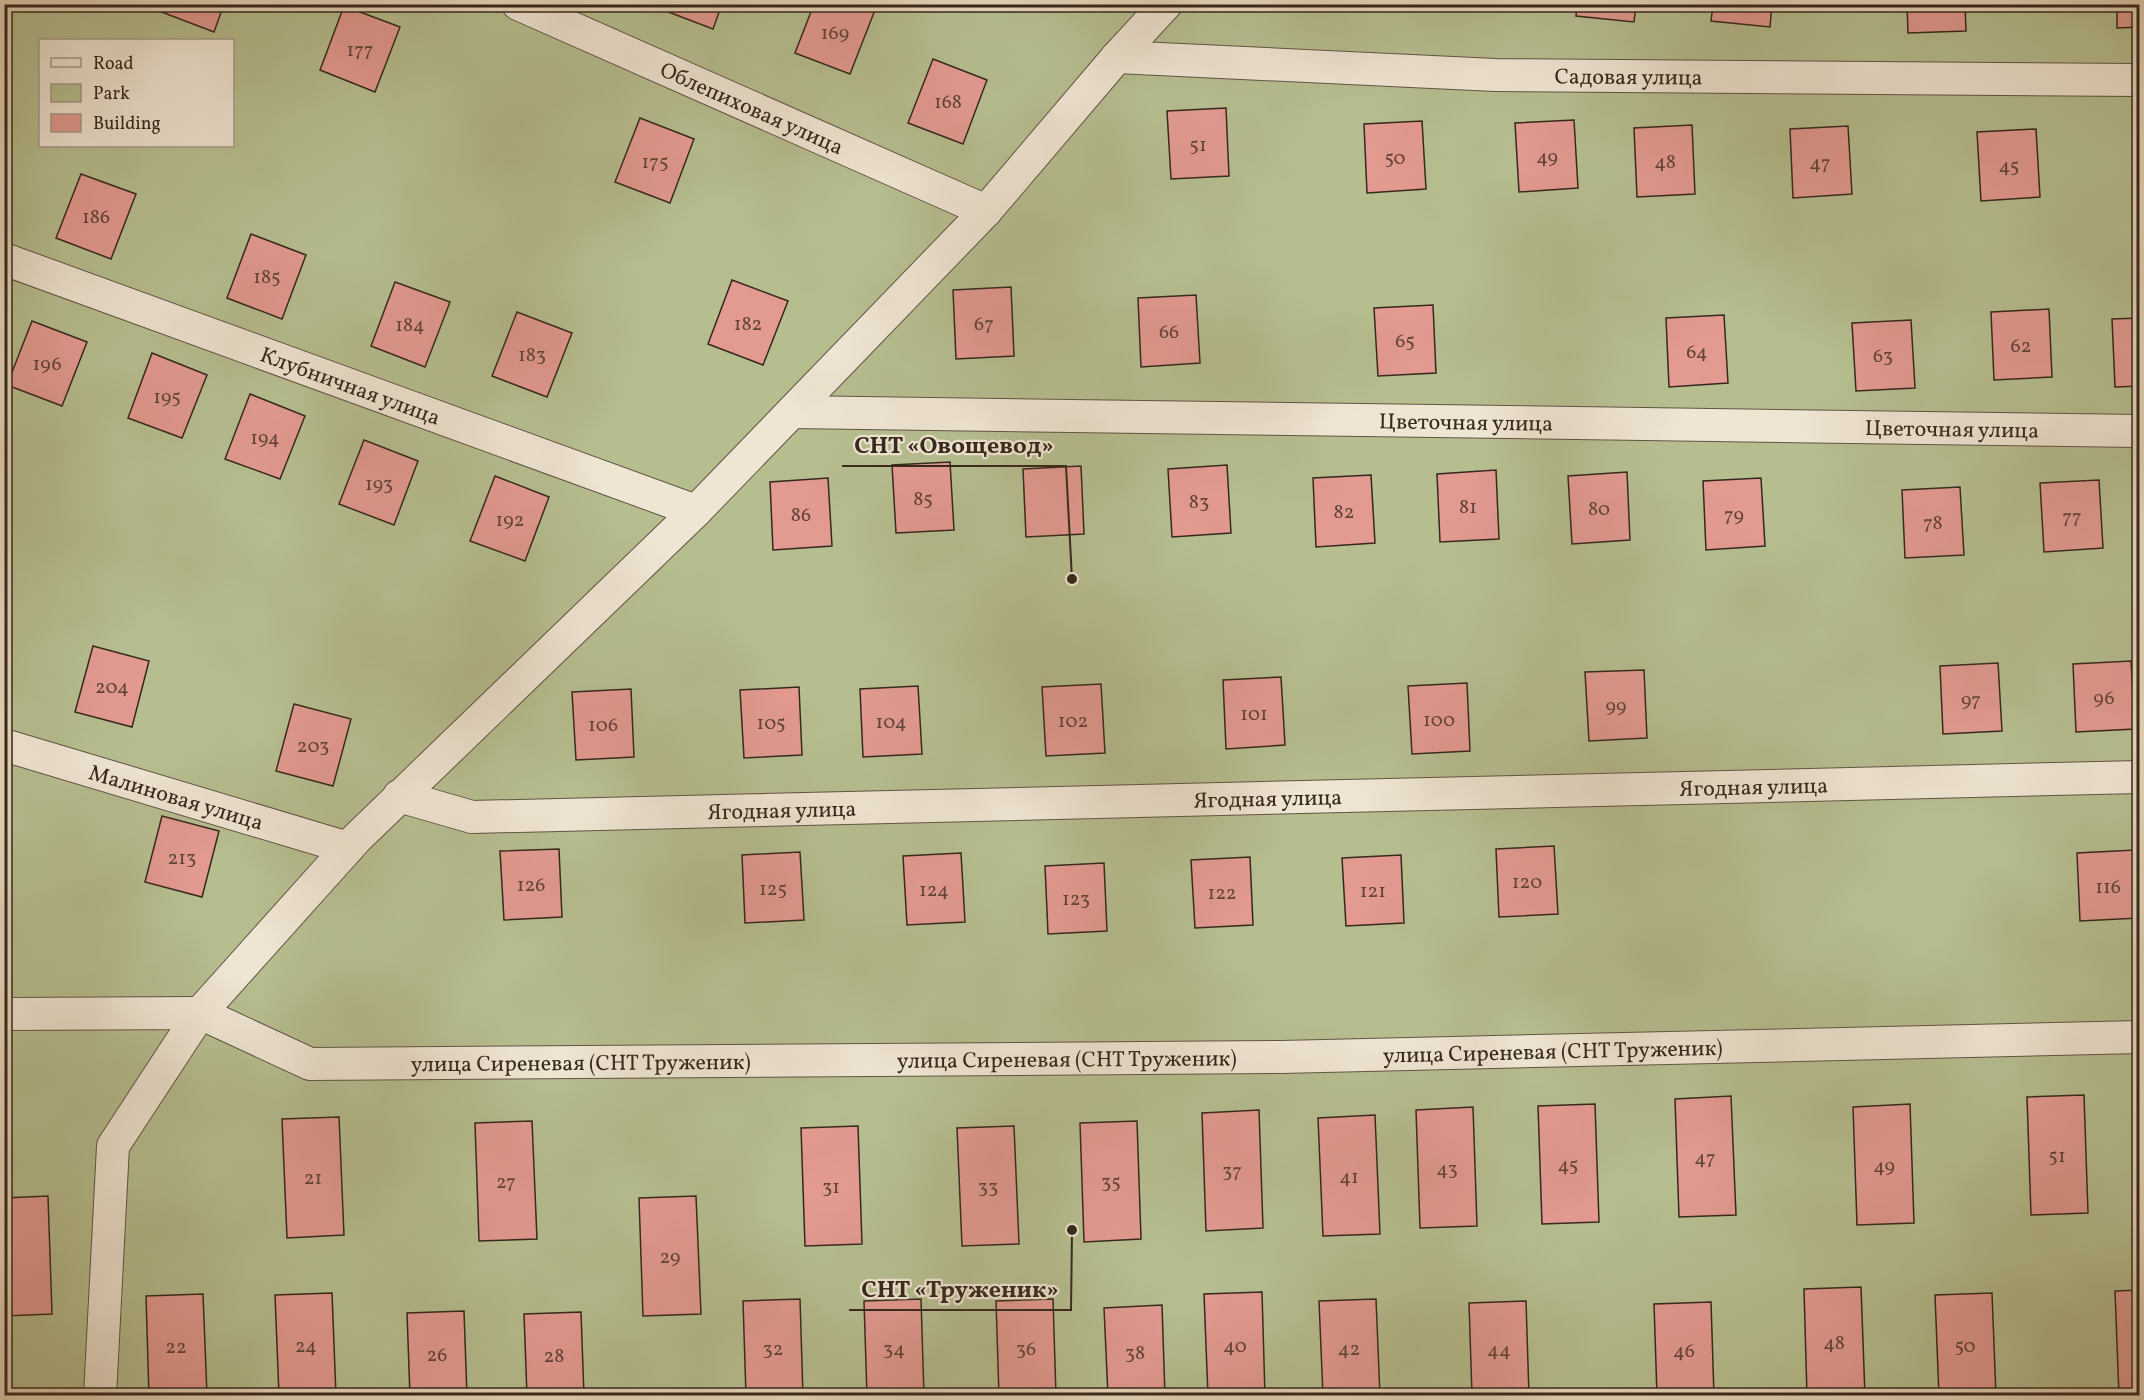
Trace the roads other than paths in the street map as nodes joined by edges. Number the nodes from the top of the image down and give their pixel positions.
1 (518, 4) edge
2 (1166, 4) edge
3 (1117, 57) junction
4 (2139, 80) edge
5 (986, 211) junction
6 (4, 259) edge
7 (792, 412) junction
8 (2139, 431) edge
9 (696, 511) junction
10 (4, 745) edge
11 (2139, 777) edge
12 (399, 796) junction
13 (348, 848) junction
14 (200, 1013) junction
15 (4, 1014) edge
16 (2139, 1037) edge
17 (100, 1395) edge

1 - 5 street, Облепиховая улица
2 - 3 street
3 - 4 street, Садовая улица
3 - 5 street
5 - 7 street
6 - 9 street, Клубничная улица
7 - 8 street, Цветочная улица
7 - 9 street
9 - 12 street
10 - 13 street, Малиновая улица
11 - 12 street, Ягодная улица
12 - 13 street
13 - 14 street
14 - 15 street, улица Сиреневая (СНТ Труженик)
14 - 16 street, улица Сиреневая (СНТ Труженик)
14 - 17 street

